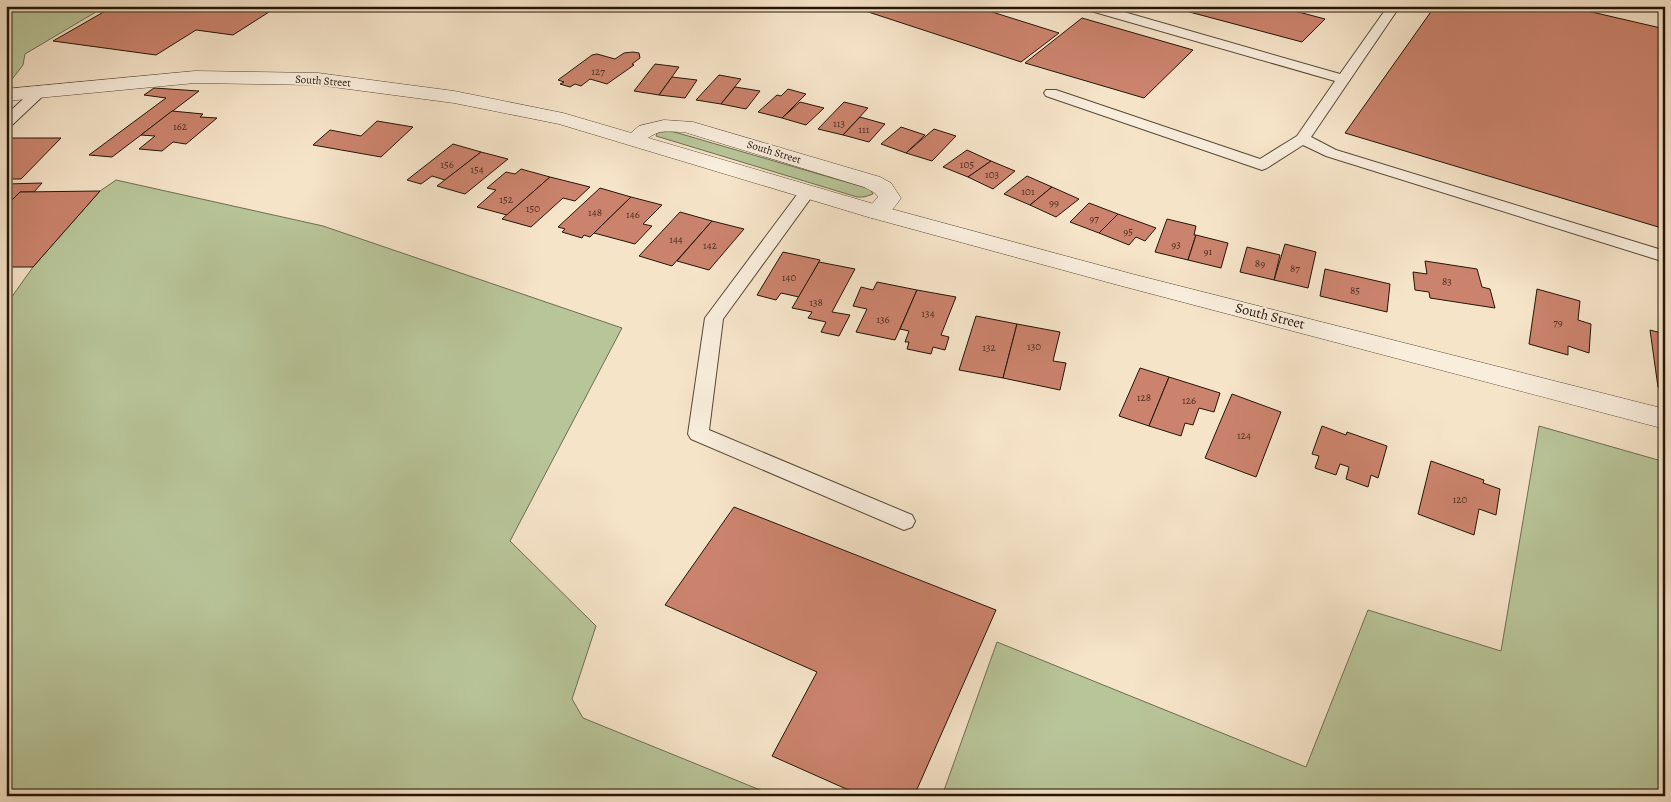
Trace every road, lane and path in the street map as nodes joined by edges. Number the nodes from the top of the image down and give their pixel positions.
1 (1088, 6) edge
2 (1394, 6) edge
3 (1344, 79) junction
4 (40, 91) junction
5 (1052, 93) dead end
6 (6, 94) edge
7 (6, 123) edge
8 (634, 139) junction
9 (1302, 139) junction
10 (808, 191) junction
11 (876, 212) junction
12 (1665, 257) edge
13 (1665, 419) edge
14 (904, 521) dead end

1 - 3 lane
2 - 3 lane
3 - 9 lane
4 - 6 street, South Street
4 - 7 lane
4 - 8 street, South Street
5 - 9 lane
8 - 10 street, South Street
8 - 11 street, South Street
9 - 12 lane
10 - 11 street, South Street
10 - 14 lane
11 - 13 street, South Street

